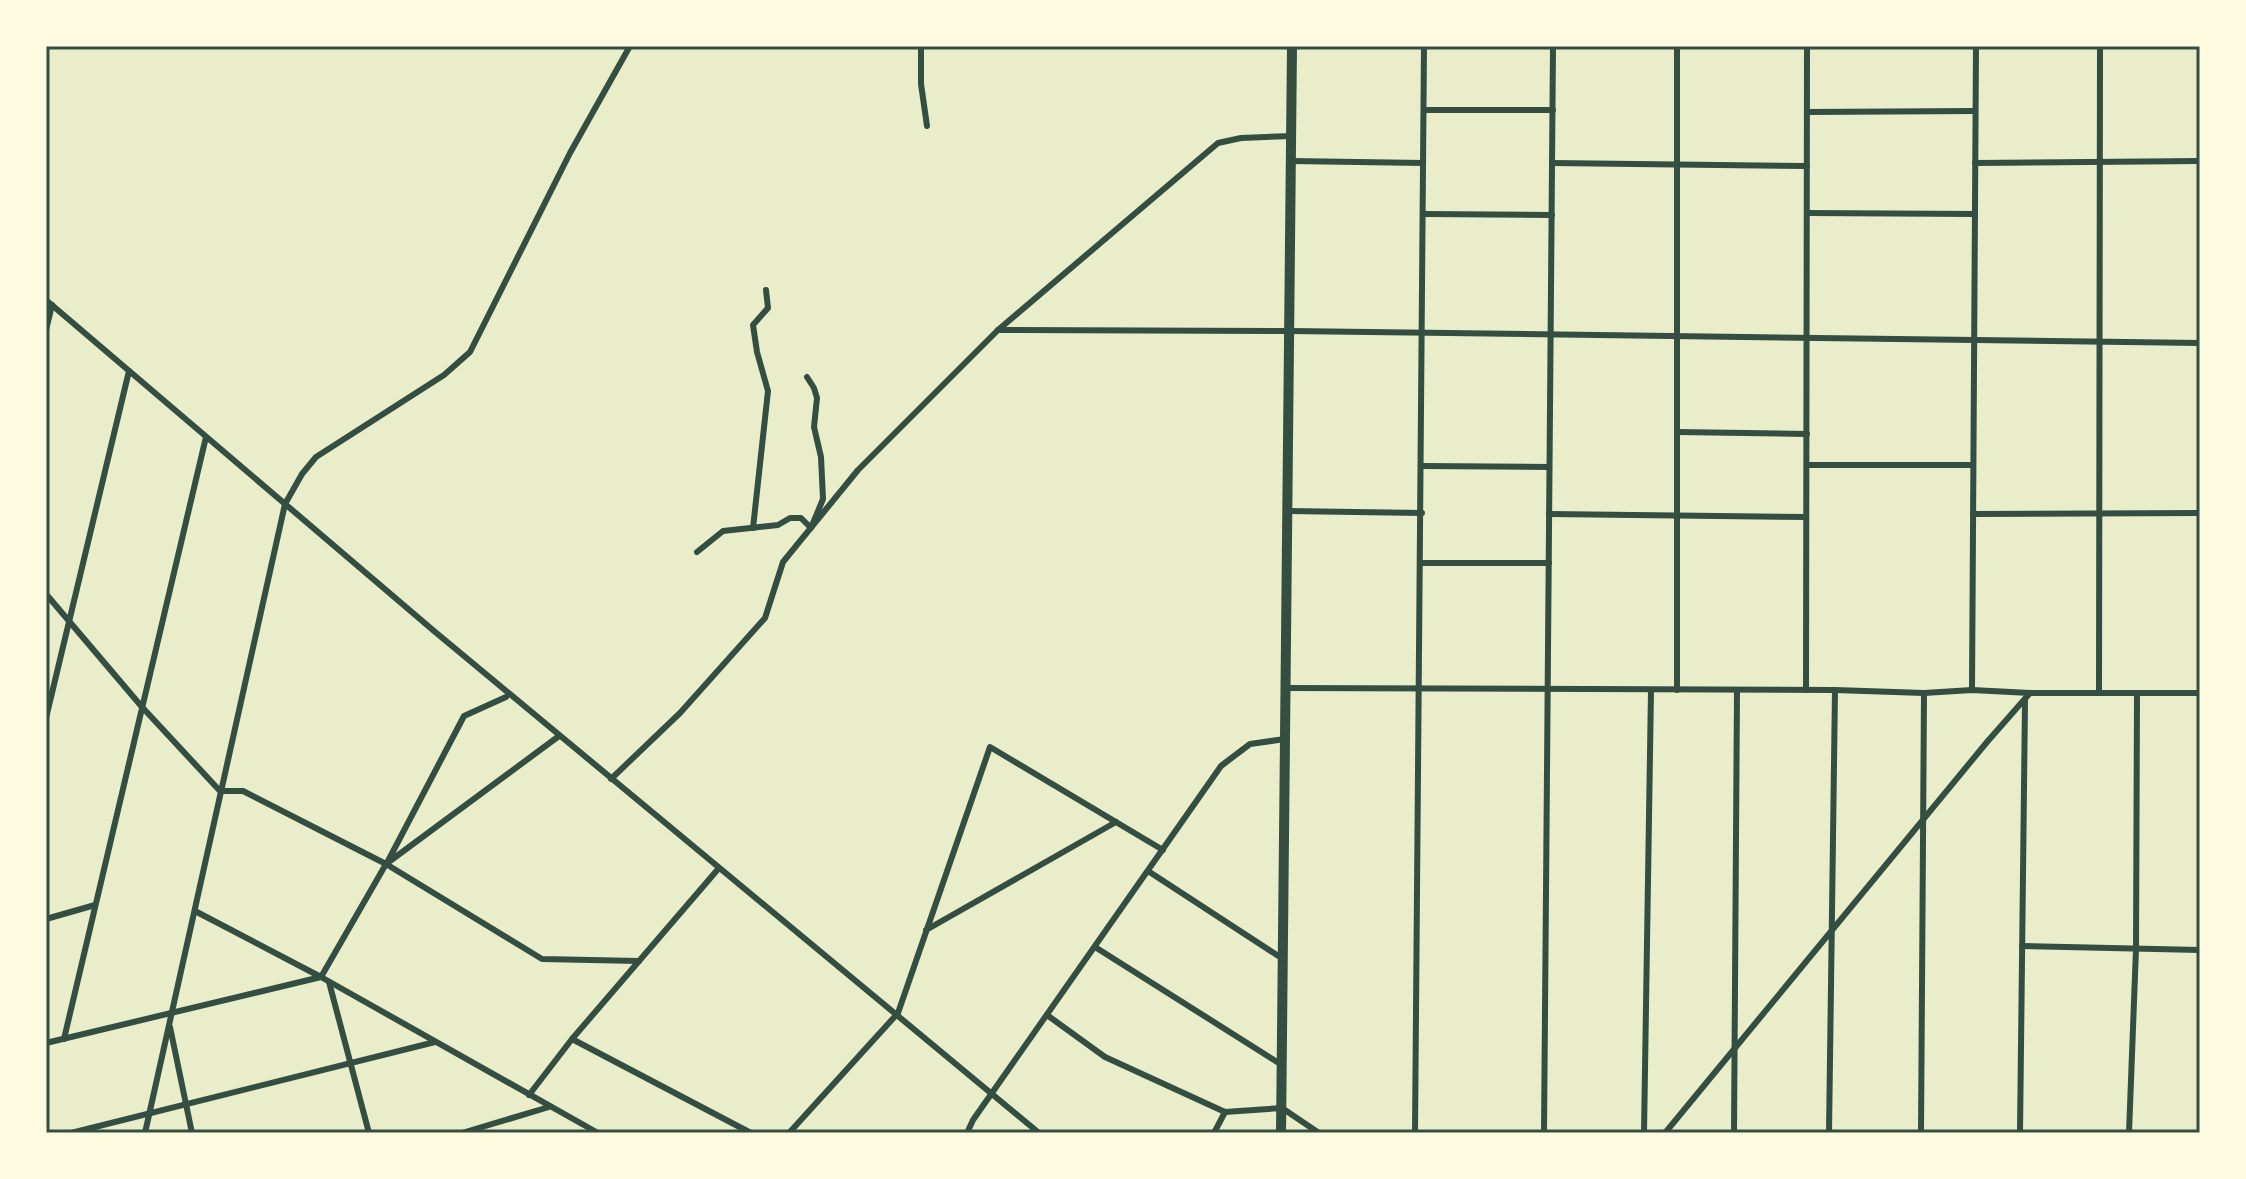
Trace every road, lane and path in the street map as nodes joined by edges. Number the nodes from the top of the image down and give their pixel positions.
1 (630, 46) edge
2 (921, 46) edge
3 (1292, 46) edge
4 (1424, 46) edge
5 (1553, 46) edge
6 (1677, 46) edge
7 (1807, 46) edge
8 (1976, 46) edge
9 (2100, 46) edge
10 (1424, 110) junction
11 (1553, 110) junction
12 (1975, 111) junction
13 (1807, 112) junction
14 (927, 126) dead end
15 (1292, 136) junction
16 (1291, 161) junction
17 (2200, 161) edge
18 (2100, 162) junction
19 (1423, 163) junction
20 (1552, 163) junction
21 (1975, 163) junction
22 (1677, 164) junction
23 (1807, 166) junction
24 (1807, 213) junction
25 (1423, 214) junction
26 (1975, 214) junction
27 (1552, 215) junction
28 (766, 290) dead end
29 (49, 303) edge
30 (46, 330) edge
31 (998, 330) junction
32 (1290, 331) junction
33 (1423, 333) junction
34 (1551, 335) junction
35 (1677, 336) junction
36 (1807, 338) junction
37 (1974, 340) junction
38 (2100, 342) junction
39 (2200, 343) edge
40 (129, 371) junction
41 (807, 377) dead end
42 (1677, 432) junction
43 (1807, 434) junction
44 (206, 437) junction
45 (1807, 465) junction
46 (1973, 465) junction
47 (1422, 466) junction
48 (1549, 467) junction
49 (285, 504) junction
50 (1288, 511) junction
51 (1422, 513) junction
52 (2100, 513) junction
53 (2200, 513) edge
54 (1549, 514) junction
55 (1973, 514) junction
56 (1677, 516) junction
57 (1806, 517) junction
58 (753, 528) junction
59 (811, 528) junction
60 (697, 552) dead end
61 (1422, 563) junction
62 (1549, 563) junction
63 (46, 594) edge
64 (69, 621) junction
65 (1286, 688) junction
66 (1419, 689) junction
67 (1548, 690) junction
68 (1651, 690) junction
69 (1677, 690) junction
70 (1737, 690) junction
71 (1806, 690) junction
72 (1835, 690) junction
73 (1972, 690) junction
74 (1924, 693) junction
75 (2099, 693) junction
76 (2200, 693) edge
77 (2137, 694) junction
78 (2027, 696) junction
79 (506, 697) dead end
80 (142, 707) junction
81 (46, 718) edge
82 (559, 736) junction
83 (1285, 739) junction
84 (611, 779) junction
85 (220, 791) junction
86 (1923, 821) junction
87 (1116, 822) junction
88 (1163, 850) junction
89 (386, 864) junction
90 (719, 868) junction
91 (1148, 871) junction
92 (95, 905) junction
93 (195, 911) junction
94 (46, 919) edge
95 (1833, 928) junction
96 (926, 930) junction
97 (2022, 946) junction
98 (1095, 947) junction
99 (2136, 949) junction
100 (2200, 950) edge
101 (1283, 959) junction
102 (639, 961) junction
103 (321, 977) junction
104 (329, 982) junction
105 (898, 1013) junction
106 (1047, 1015) junction
107 (170, 1019) junction
108 (64, 1039) junction
109 (572, 1039) junction
110 (435, 1042) junction
111 (46, 1043) edge
112 (1735, 1048) junction
113 (350, 1063) junction
114 (1282, 1065) junction
115 (992, 1093) junction
116 (529, 1095) junction
117 (185, 1104) junction
118 (549, 1107) junction
119 (1282, 1108) junction
120 (1225, 1112) junction
121 (149, 1115) junction
122 (71, 1133) edge
123 (145, 1133) edge
124 (192, 1133) edge
125 (369, 1133) edge
126 (462, 1133) edge
127 (598, 1133) edge
128 (751, 1133) edge
129 (789, 1133) edge
130 (967, 1133) edge
131 (1039, 1133) edge
132 (1214, 1133) edge
133 (1281, 1133) edge
134 (1319, 1133) edge
135 (1415, 1133) edge
136 (1544, 1133) edge
137 (1644, 1133) edge
138 (1665, 1133) edge
139 (1734, 1133) edge
140 (1829, 1133) edge
141 (1921, 1133) edge
142 (2020, 1133) edge
143 (2129, 1133) edge

1 - 49 street
2 - 14 street
3 - 15 main road
4 - 10 street
5 - 11 street
6 - 22 street
7 - 13 street
8 - 12 street
9 - 18 street
10 - 11 street
10 - 19 street
11 - 20 street
12 - 13 street
12 - 21 street
13 - 23 street
15 - 16 main road
15 - 31 street
16 - 19 street
16 - 32 main road
17 - 18 street
18 - 21 street
18 - 38 street
19 - 25 street
20 - 22 street
20 - 27 street
21 - 26 street
22 - 23 street
22 - 35 street
23 - 24 street
24 - 26 street
24 - 36 street
25 - 27 street
25 - 33 street
26 - 37 street
27 - 34 street
28 - 58 street
29 - 30 street
29 - 40 street
31 - 32 street
31 - 59 street
32 - 33 street
32 - 50 main road
33 - 34 street
33 - 47 street
34 - 35 street
34 - 48 street
35 - 36 street
35 - 42 street
36 - 37 street
36 - 43 street
37 - 38 street
37 - 46 street
38 - 39 street
38 - 52 street
40 - 44 street
40 - 64 street
41 - 59 street
42 - 43 street
42 - 56 street
43 - 45 street
44 - 49 street
44 - 80 street
45 - 46 street
45 - 57 street
46 - 55 street
47 - 48 street
47 - 51 street
48 - 54 street
49 - 82 street
49 - 85 street
50 - 51 street
50 - 65 main road
51 - 61 street
52 - 53 street
52 - 55 street
52 - 75 street
54 - 56 street
54 - 62 street
55 - 73 street
56 - 57 street
56 - 69 street
57 - 71 street
58 - 59 street
58 - 60 street
59 - 84 street
61 - 62 street
61 - 66 street
62 - 67 street
63 - 64 street
64 - 80 street
64 - 81 street
65 - 66 street
65 - 83 main road
66 - 67 street
66 - 135 street
67 - 68 street
67 - 136 street
68 - 69 street
68 - 137 street
69 - 70 street
70 - 71 street
70 - 112 street
71 - 72 street
72 - 74 street
72 - 95 street
73 - 74 street
73 - 78 street
74 - 86 street
75 - 77 street
75 - 78 street
76 - 77 street
77 - 99 street
78 - 86 street
78 - 97 street
79 - 89 street
80 - 85 street
80 - 92 street
82 - 84 street
82 - 89 street
83 - 88 street
83 - 101 main road
84 - 90 street
85 - 89 street
85 - 93 street
86 - 95 street
86 - 141 street
87 - 88 street
87 - 96 street
87 - 96 street
88 - 91 street
89 - 102 street
89 - 103 street
90 - 102 street
90 - 105 street
91 - 98 street
91 - 101 street
92 - 94 street
92 - 108 street
93 - 103 street
93 - 107 street
95 - 112 street
95 - 140 street
96 - 105 street
97 - 99 street
97 - 142 street
98 - 106 street
98 - 114 street
99 - 100 street
99 - 143 street
101 - 114 main road
102 - 109 street
103 - 104 street
103 - 107 street
104 - 110 street
104 - 113 street
105 - 115 street
105 - 129 street
106 - 115 street
106 - 120 street
107 - 108 street
107 - 117 street
107 - 121 street
108 - 111 street
109 - 116 street
109 - 128 street
110 - 113 street
110 - 116 street
112 - 138 street
112 - 139 street
113 - 117 street
113 - 125 street
114 - 119 main road
115 - 130 street
115 - 131 street
116 - 118 street
117 - 121 street
117 - 124 street
118 - 126 street
118 - 127 street
119 - 120 street
119 - 133 main road
119 - 134 street
120 - 132 street
121 - 122 street
121 - 123 street

